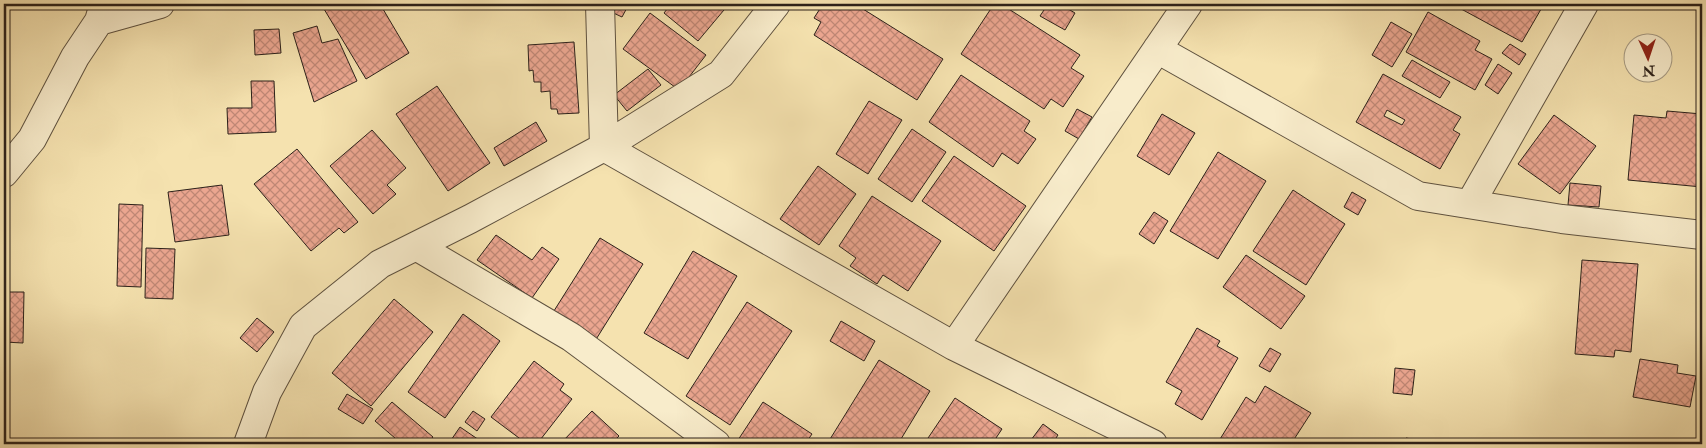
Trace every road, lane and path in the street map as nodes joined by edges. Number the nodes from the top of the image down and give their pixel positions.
1 (160, 4) edge
2 (600, 4) edge
3 (776, 4) edge
4 (1188, 4) edge
5 (1584, 4) edge
6 (102, 12) edge
7 (1157, 49) junction
8 (604, 147) junction
9 (4, 173) edge
10 (1470, 204) junction
11 (1702, 235) edge
12 (416, 246) junction
13 (954, 346) junction
14 (248, 444) edge
15 (716, 444) edge
16 (1153, 444) edge

1 - 6 street
2 - 8 street
3 - 8 street
4 - 7 street
5 - 10 street
6 - 9 street
7 - 10 street
7 - 13 street
8 - 12 street
8 - 13 street
10 - 11 street
12 - 14 street
12 - 15 street
13 - 16 street

